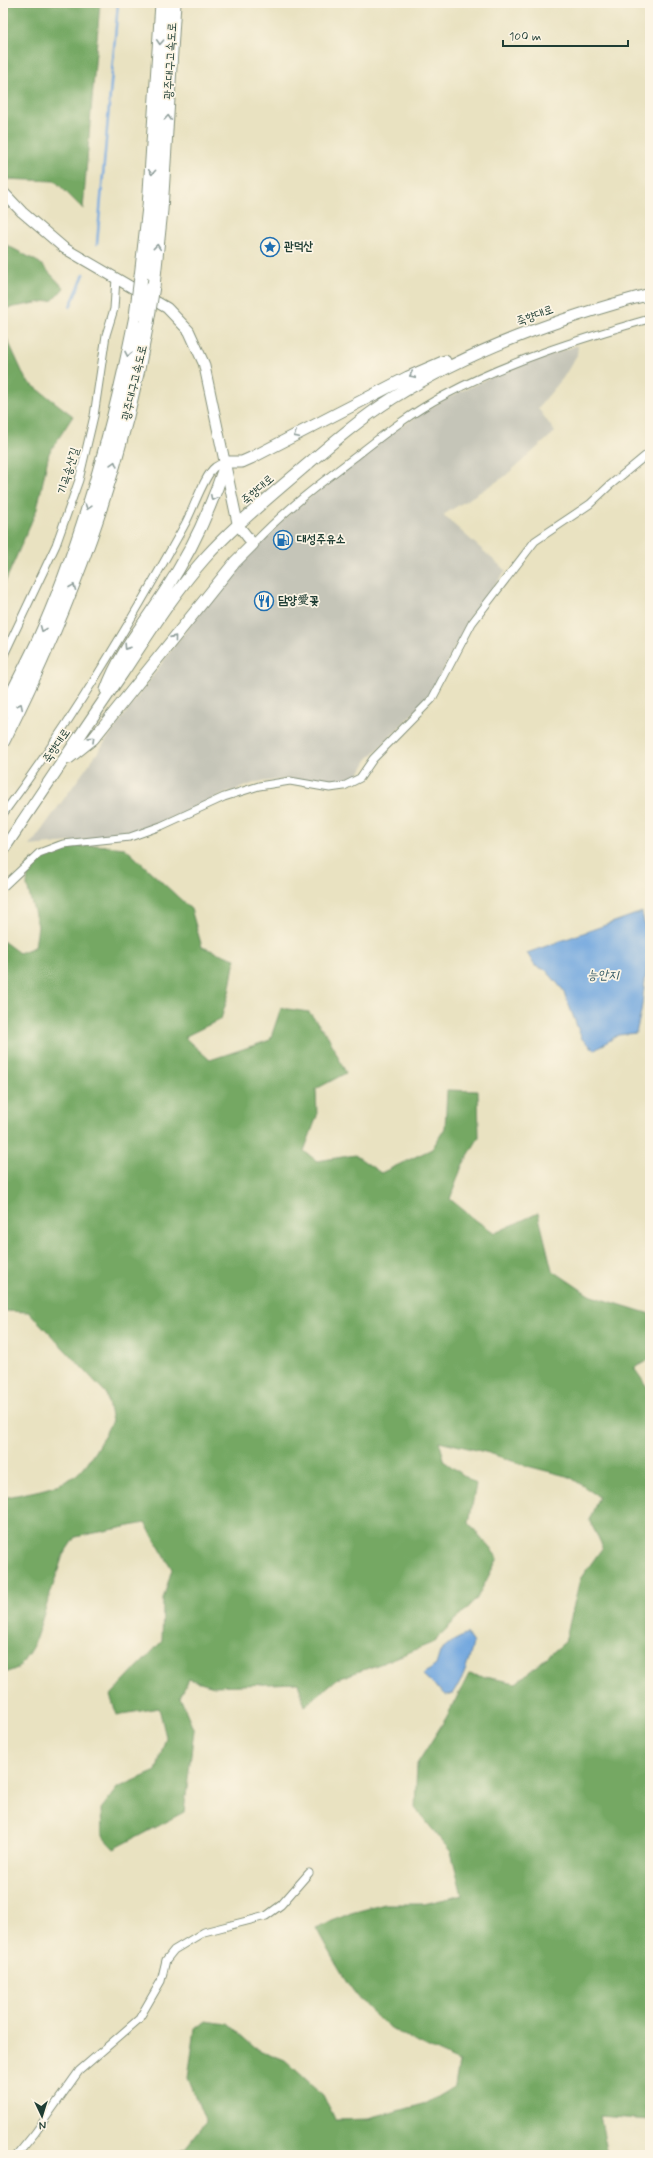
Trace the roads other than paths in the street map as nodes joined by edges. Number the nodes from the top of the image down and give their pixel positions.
1 (162, 3) edge
2 (174, 3) edge
3 (3, 192) edge
4 (116, 278) junction
5 (650, 294) edge
6 (650, 320) edge
7 (475, 355) junction
8 (650, 452) edge
9 (226, 462) junction
10 (238, 525) junction
11 (253, 544) junction
12 (3, 658) edge
13 (101, 704) junction
14 (3, 712) edge
15 (3, 740) edge
16 (62, 763) junction
17 (3, 814) edge
18 (3, 850) edge
19 (3, 887) edge
20 (309, 1873) dead end
21 (17, 2155) edge

1 -> 14 highway, 광주대구고속도로, bridge
15 -> 2 highway, 광주대구고속도로, bridge
3 - 4 street
4 - 9 street
4 - 12 street, 기곡송산길
5 - 7 main road, 죽향대로
6 - 11 street
7 -> 9 main road
7 - 10 main road, 죽향대로
8 - 19 street
9 - 10 street
9 -> 13 main road
9 - 17 street
10 - 11 street
10 - 13 main road, 죽향대로
16 -> 11 main road
13 - 16 main road, 죽향대로
16 - 18 main road, 죽향대로
20 - 21 street

